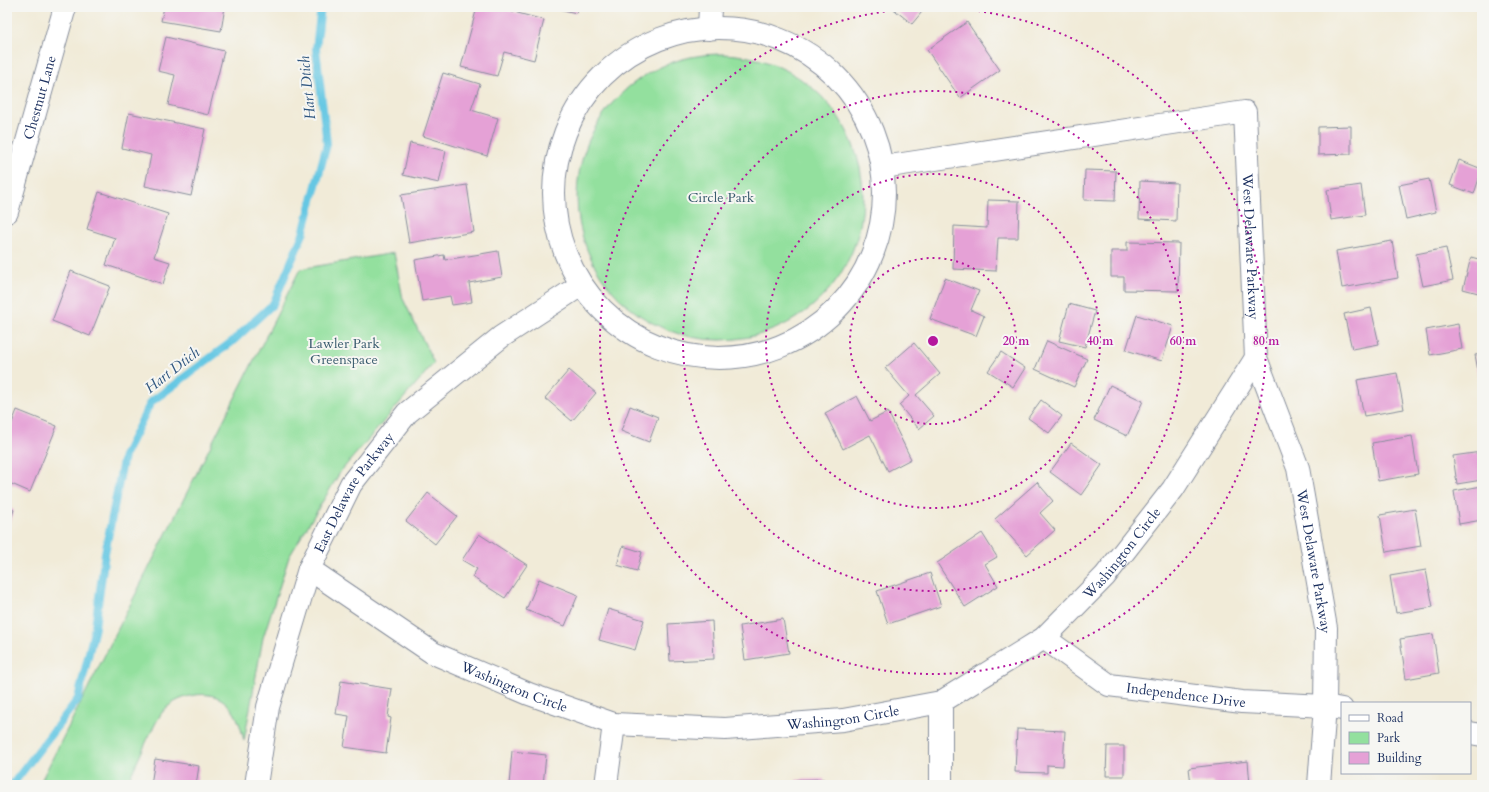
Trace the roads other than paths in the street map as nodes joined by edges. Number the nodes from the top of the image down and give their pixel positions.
1 (65, 7) edge
2 (710, 7) edge
3 (709, 29) junction
4 (883, 167) junction
5 (7, 212) edge
6 (581, 285) junction
7 (1256, 358) junction
8 (309, 570) junction
9 (1044, 638) junction
10 (940, 702) junction
11 (1334, 707) edge
12 (614, 724) junction
13 (1471, 733) edge
14 (1482, 735) edge
15 (256, 785) edge
16 (606, 785) edge
17 (941, 785) edge
18 (1319, 785) edge

1 - 5 street, Chestnut Lane
2 - 3 street
3 - 4 street
3 - 6 street
4 - 6 street
4 - 7 street, West Delaware Parkway
6 - 8 street, East Delaware Parkway
7 - 9 street, Washington Circle
7 - 11 street, West Delaware Parkway
8 - 12 street, Washington Circle
8 - 15 street, East Delaware Parkway
9 - 10 street, Washington Circle
9 - 11 street, Independence Drive
10 - 12 street, Washington Circle
10 - 17 street
11 - 18 street, West Delaware Parkway
12 - 16 street
13 - 14 street

